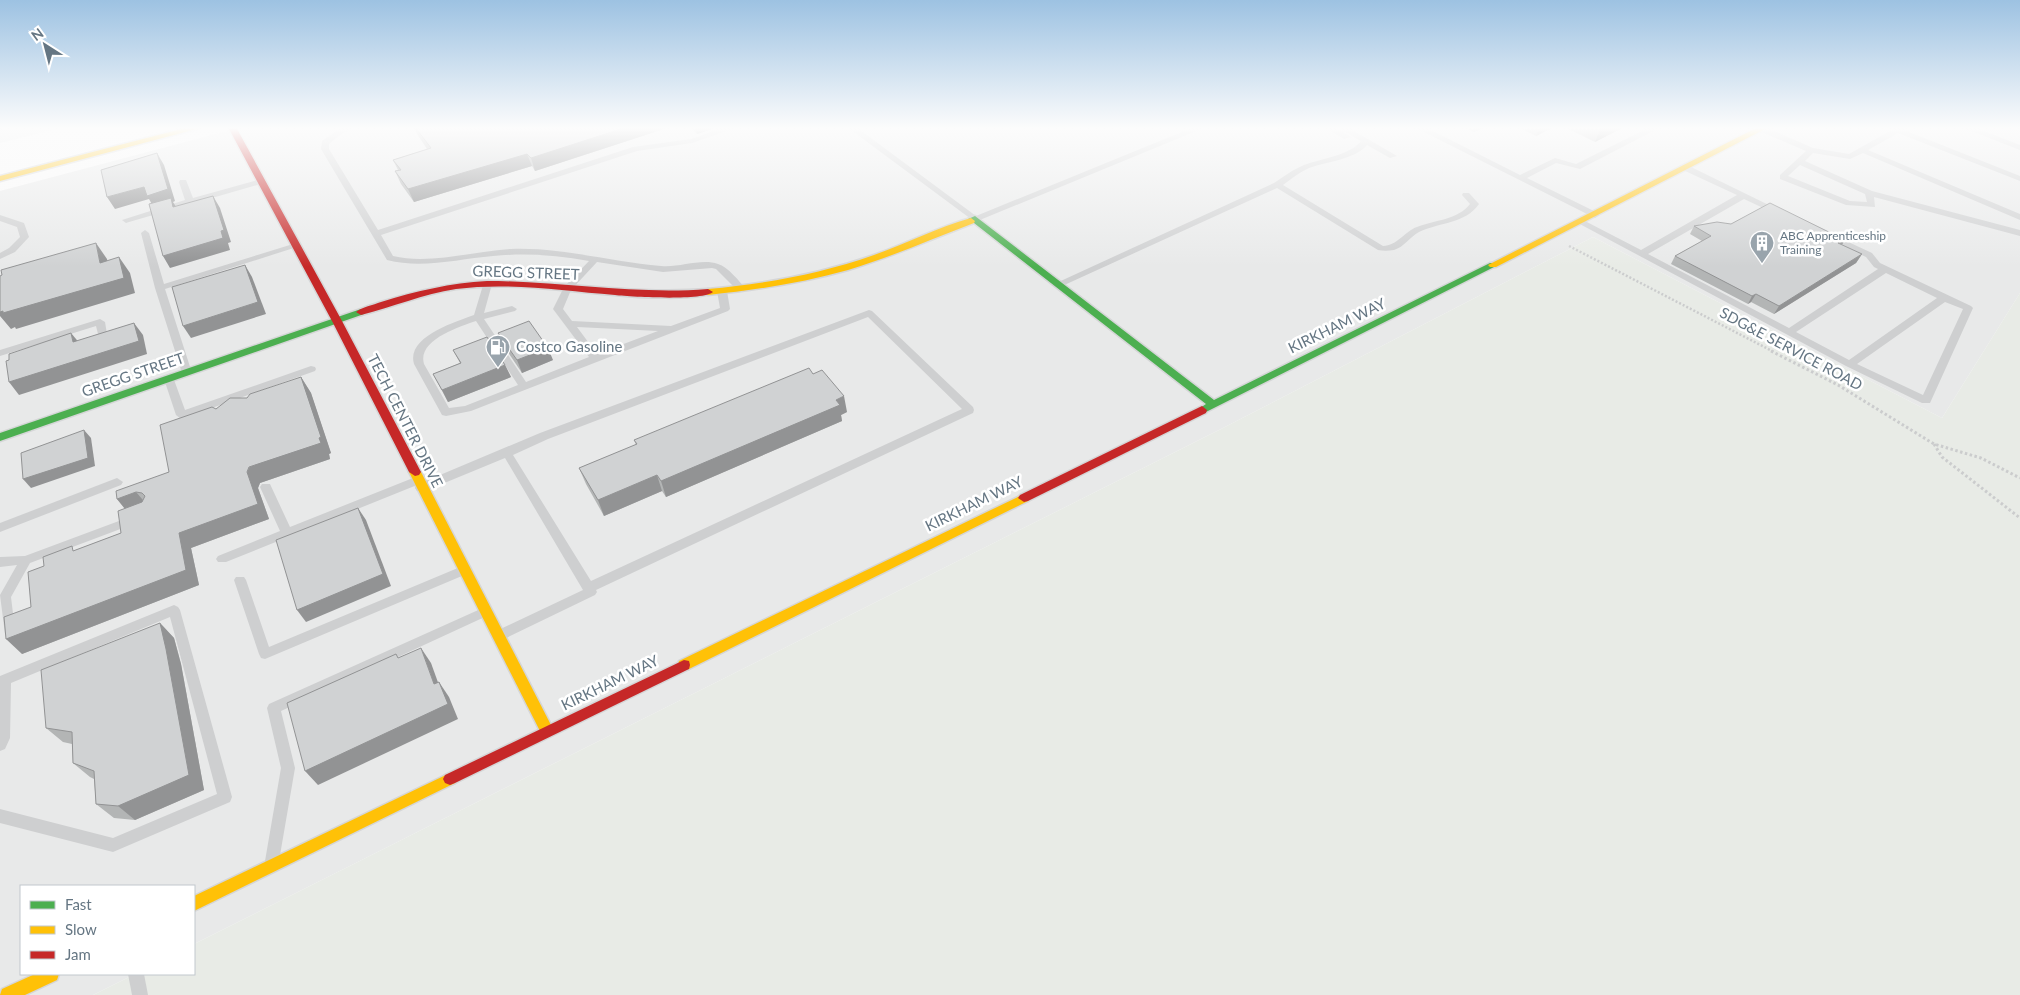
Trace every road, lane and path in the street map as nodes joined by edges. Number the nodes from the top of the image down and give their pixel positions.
1 (21, 173) edge
2 (257, 173) edge
3 (340, 173) edge
4 (561, 173) edge
5 (913, 173) edge
6 (1087, 173) edge
7 (1295, 173) edge
8 (1511, 173) edge
9 (1529, 173) edge
10 (1675, 173) edge
11 (1698, 173) edge
12 (1787, 173) edge
13 (1826, 173) edge
14 (1917, 173) edge
15 (1520, 178) junction
16 (0, 179) edge
17 (261, 181) junction
18 (183, 182) dead end
19 (1278, 185) junction
20 (1869, 193) junction
21 (1744, 195) junction
22 (1466, 196) dead end
23 (190, 202) junction
24 (1595, 215) junction
25 (1789, 217) edge
26 (2020, 217) edge
27 (0, 218) edge
28 (975, 219) junction
29 (126, 220) dead end
30 (1580, 222) junction
31 (2020, 233) edge
32 (145, 234) dead end
33 (376, 234) junction
34 (1824, 234) edge
35 (1551, 237) junction
36 (296, 246) junction
37 (1642, 254) junction
38 (0, 256) edge
39 (595, 258) junction
40 (1885, 269) junction
41 (487, 284) junction
42 (1058, 285) junction
43 (160, 288) junction
44 (741, 288) junction
45 (567, 289) junction
46 (722, 291) junction
47 (1944, 298) junction
48 (512, 309) dead end
49 (478, 317) junction
50 (337, 321) junction
51 (569, 324) junction
52 (672, 328) junction
53 (1789, 332) junction
54 (104, 340) edge
55 (0, 353) edge
56 (595, 358) junction
57 (1850, 364) junction
58 (311, 370) dead end
59 (187, 373) junction
60 (169, 379) junction
61 (524, 387) junction
62 (1213, 404) junction
63 (0, 437) edge
64 (1934, 444) junction
65 (507, 453) junction
66 (2020, 478) edge
67 (117, 482) dead end
68 (419, 485) junction
69 (266, 487) dead end
70 (150, 513) edge
71 (2020, 518) edge
72 (0, 528) edge
73 (287, 533) junction
74 (222, 559) dead end
75 (26, 560) junction
76 (0, 562) edge
77 (465, 570) junction
78 (240, 580) dead end
79 (588, 588) junction
80 (485, 612) junction
81 (498, 636) junction
82 (10, 642) edge
83 (547, 731) junction
84 (0, 745) edge
85 (0, 816) edge
86 (271, 866) junction
87 (195, 904) edge
88 (49, 975) edge
89 (136, 975) edge
90 (8, 995) edge
91 (140, 995) edge

1 - 16 street
2 - 17 street, TECH CENTER DRIVE
3 - 33 lane
4 - 33 lane
5 - 28 lane
6 - 28 lane
7 - 19 lane
8 - 15 lane
9 - 15 lane
10 - 24 street, KIRKHAM WAY
11 - 21 lane
12 - 20 lane
13 - 20 lane
14 - 26 lane
15 - 24 lane
17 - 23 lane
17 - 36 street, TECH CENTER DRIVE
18 - 23 lane
19 - 22 lane
19 - 42 lane
20 - 31 lane
21 - 25 lane
21 - 37 lane
23 - 29 lane
24 - 30 street, KIRKHAM WAY
27 - 38 lane
28 - 42 street
28 - 44 street, GREGG STREET
30 - 35 street, KIRKHAM WAY
30 - 37 lane
32 - 43 lane
33 - 39 lane
34 - 40 lane
35 - 62 street, KIRKHAM WAY
35 - 64 path, SDG&E SERVICE ROAD
36 - 43 lane
36 - 50 street, TECH CENTER DRIVE
37 - 53 lane
39 - 44 lane
39 - 45 lane
40 - 47 lane
40 - 53 lane
41 - 45 street, GREGG STREET
41 - 49 lane
41 - 50 street, GREGG STREET
42 - 62 street
43 - 59 lane
44 - 46 street, GREGG STREET
45 - 46 street, GREGG STREET
45 - 51 lane
46 - 52 lane
47 - 57 lane
47 - 57 lane
48 - 49 lane
49 - 61 lane
49 - 61 lane
50 - 59 street, GREGG STREET
50 - 68 street, TECH CENTER DRIVE
51 - 52 lane
51 - 56 lane
52 - 56 lane
53 - 57 lane
54 - 55 lane
56 - 61 lane
58 - 60 lane
59 - 60 street, GREGG STREET
60 - 63 street, GREGG STREET
62 - 83 street, KIRKHAM WAY
64 - 66 path, SDG&E SERVICE ROAD
64 - 71 path
65 - 68 lane
65 - 79 lane
65 - 79 lane
67 - 72 lane
68 - 73 lane
68 - 77 street, TECH CENTER DRIVE
69 - 73 lane
70 - 75 lane
73 - 74 lane
75 - 76 lane
75 - 82 lane
77 - 78 lane
77 - 80 street, TECH CENTER DRIVE
79 - 81 lane
80 - 81 street, TECH CENTER DRIVE
80 - 86 lane
81 - 83 street, TECH CENTER DRIVE
83 - 86 street, KIRKHAM WAY
84 - 85 lane
86 - 87 street, KIRKHAM WAY
88 - 90 street
89 - 91 lane

